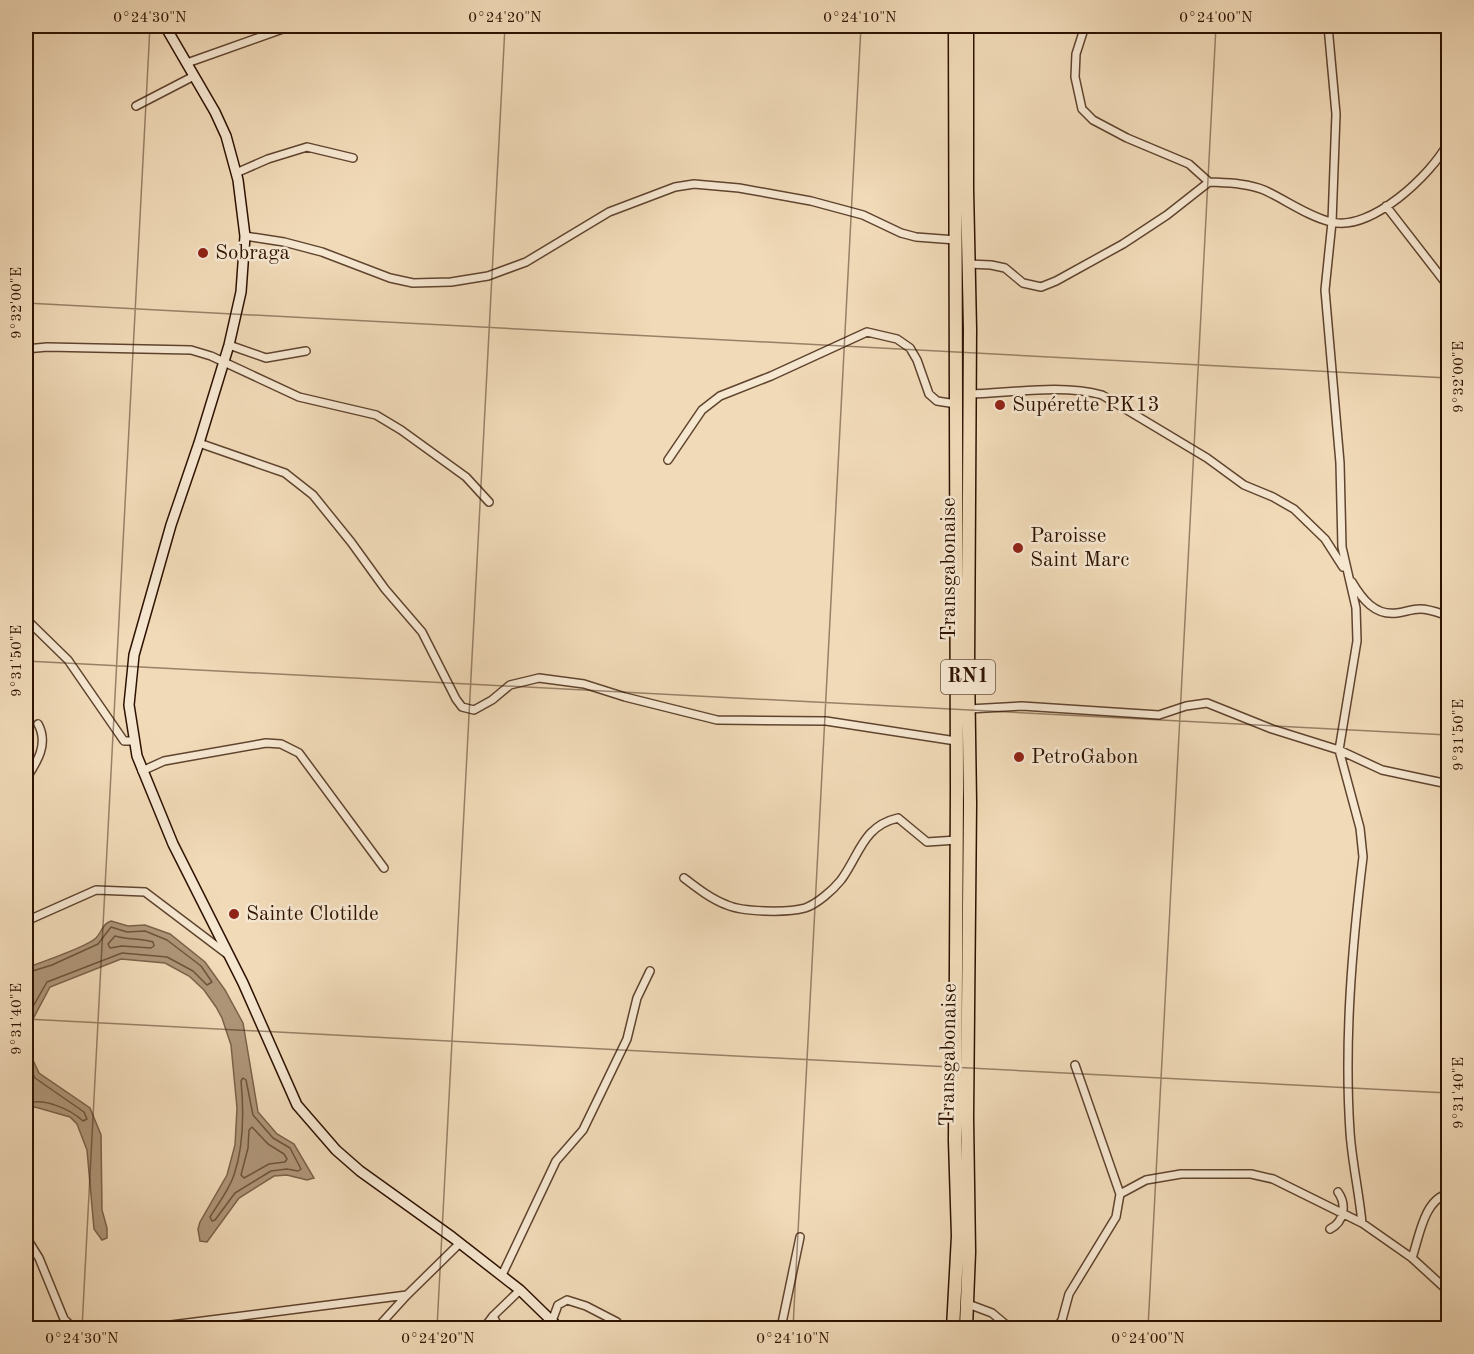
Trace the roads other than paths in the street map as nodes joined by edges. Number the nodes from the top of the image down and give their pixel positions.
1 (165, 26) edge
2 (291, 26) edge
3 (955, 26) edge
4 (967, 26) edge
5 (1085, 26) edge
6 (1328, 26) edge
7 (187, 63) junction
8 (194, 76) junction
9 (136, 106) dead end
10 (1448, 144) edge
11 (353, 158) dead end
12 (236, 173) junction
13 (1209, 182) junction
14 (1386, 206) junction
15 (1332, 222) junction
16 (245, 236) junction
17 (956, 240) junction
18 (968, 264) junction
19 (1449, 286) edge
20 (230, 345) junction
21 (26, 349) edge
22 (306, 351) dead end
23 (225, 362) junction
24 (969, 394) junction
25 (957, 405) junction
26 (199, 443) junction
27 (668, 460) dead end
28 (489, 502) dead end
29 (1347, 575) junction
30 (1449, 616) edge
31 (26, 619) edge
32 (969, 708) junction
33 (38, 724) dead end
34 (134, 741) junction
35 (956, 741) junction
36 (1339, 750) junction
37 (142, 771) junction
38 (26, 779) edge
39 (1449, 784) edge
40 (957, 840) junction
41 (384, 868) dead end
42 (684, 878) dead end
43 (26, 919) edge
44 (229, 955) junction
45 (650, 971) dead end
46 (1075, 1065) dead end
47 (1338, 1192) dead end
48 (1120, 1194) junction
49 (1449, 1194) edge
50 (1343, 1213) junction
51 (1362, 1223) junction
52 (1330, 1229) dead end
53 (26, 1237) edge
54 (800, 1237) dead end
55 (460, 1243) junction
56 (1412, 1258) junction
57 (502, 1275) junction
58 (520, 1290) junction
59 (1449, 1291) edge
60 (407, 1295) junction
61 (968, 1304) junction
62 (493, 1316) junction
63 (617, 1322) dead end
64 (556, 1325) edge
65 (73, 1329) edge
66 (147, 1329) edge
67 (377, 1329) edge
68 (484, 1329) edge
69 (499, 1329) edge
70 (781, 1329) edge
71 (953, 1329) edge
72 (966, 1329) edge
73 (1010, 1329) edge
74 (1057, 1329) edge

1 - 7 street
2 - 7 street
3 - 17 highway, Transgabonaise / RN1
4 - 18 highway, Transgabonaise / RN1
5 - 13 street
6 - 15 street
7 - 8 street
8 - 9 street
8 - 12 street
10 - 14 street
11 - 12 street
12 - 16 street
13 - 15 street
13 - 18 street
14 - 15 street
14 - 19 street
15 - 29 street
16 - 17 street
16 - 20 street
17 - 25 highway, Transgabonaise / RN1
18 - 24 highway, Transgabonaise / RN1
20 - 22 street
20 - 23 street
21 - 23 street
23 - 26 street
23 - 28 street
24 - 29 street
24 - 32 highway, Transgabonaise / RN1
25 - 27 street
25 - 35 highway, Transgabonaise / RN1
26 - 34 street
26 - 35 street
29 - 30 street
29 - 36 street
31 - 34 street
32 - 36 street
32 - 61 highway, Transgabonaise / RN1
33 - 38 street
34 - 37 street
35 - 40 highway, Transgabonaise / RN1
36 - 39 street
36 - 51 street
37 - 41 street
37 - 44 street
40 - 42 street
40 - 71 highway, Transgabonaise / RN1
43 - 44 street
44 - 55 street
45 - 57 street
46 - 48 street
47 - 50 street
48 - 50 street
48 - 74 street
49 - 56 street
50 - 51 street
50 - 52 street
51 - 56 street
53 - 65 street
54 - 70 street
55 - 57 street
55 - 60 street
56 - 59 street
57 - 58 street
58 - 62 street
58 - 64 street
60 - 66 street
60 - 67 street
61 - 72 highway, Transgabonaise / RN1
61 - 73 street
62 - 68 street
62 - 69 street
63 - 64 street

